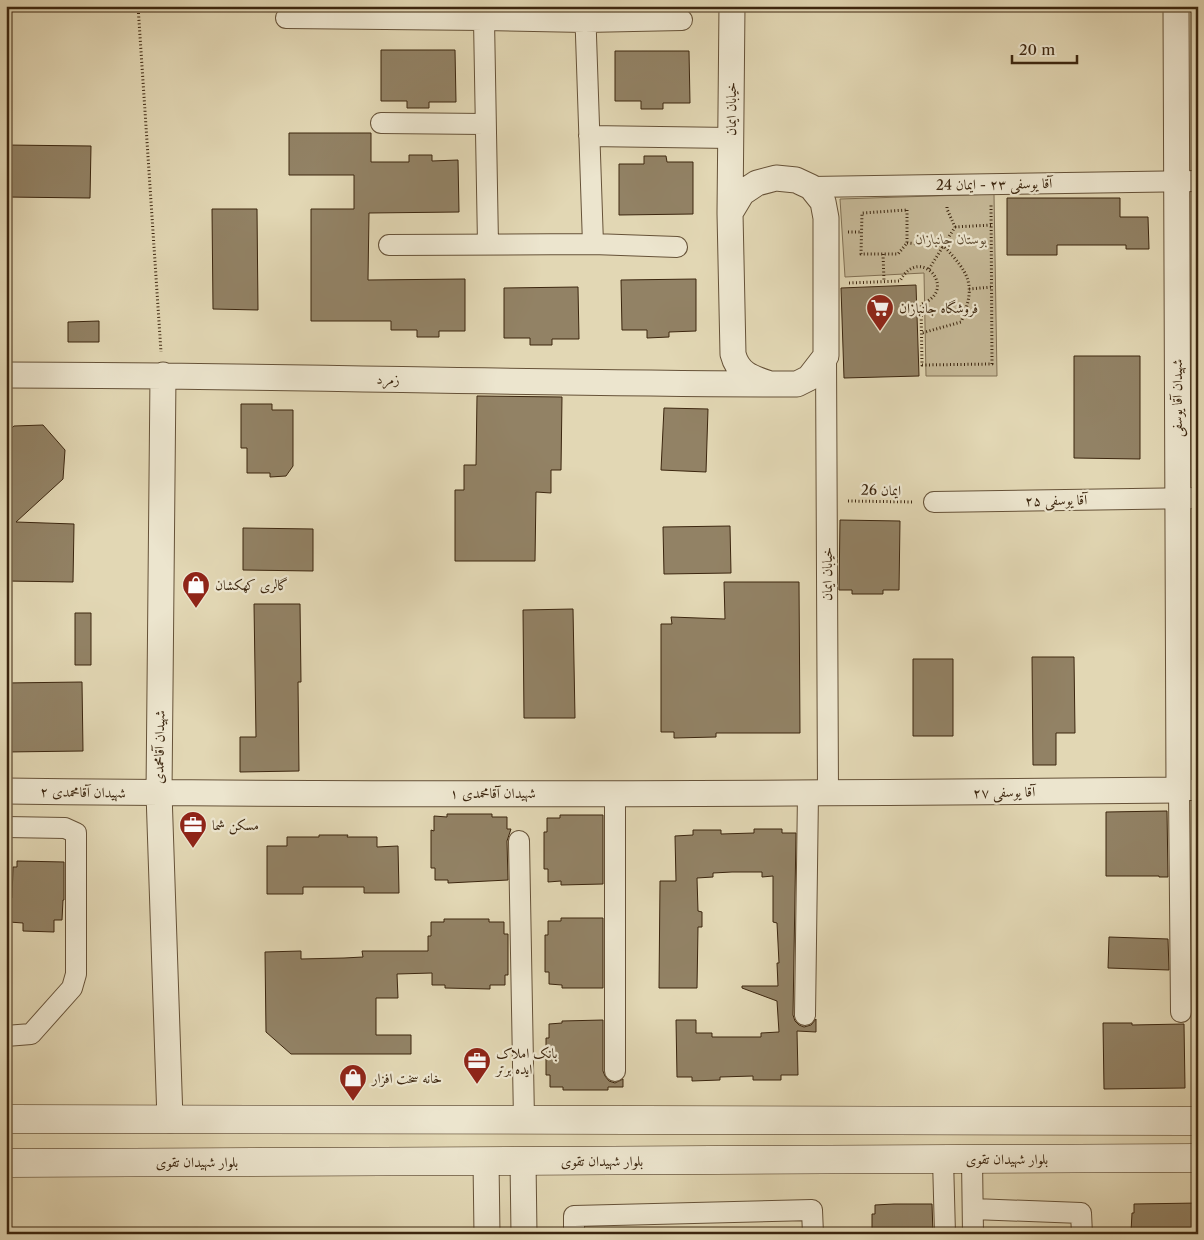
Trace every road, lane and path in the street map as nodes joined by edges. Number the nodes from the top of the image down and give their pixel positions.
1 (138, 6) edge
2 (732, 6) edge
3 (1176, 6) edge
4 (585, 14) edge
5 (286, 18) dead end
6 (484, 20) junction
7 (682, 20) dead end
8 (381, 123) dead end
9 (485, 124) junction
10 (589, 136) junction
11 (731, 138) junction
12 (1187, 181) edge
13 (947, 184) junction
14 (990, 184) junction
15 (810, 186) junction
16 (730, 212) junction
17 (991, 225) junction
18 (955, 227) junction
19 (907, 243) junction
20 (488, 244) junction
21 (592, 244) junction
22 (389, 245) dead end
23 (944, 246) junction
24 (677, 248) dead end
25 (883, 254) junction
26 (929, 269) junction
27 (884, 281) junction
28 (826, 284) junction
29 (992, 288) junction
30 (969, 289) junction
31 (922, 334) junction
32 (733, 354) junction
33 (826, 356) junction
34 (6, 375) edge
35 (163, 375) junction
36 (684, 384) junction
37 (770, 384) junction
38 (797, 384) junction
39 (827, 396) junction
40 (1188, 498) edge
41 (827, 500) junction
42 (934, 502) joint
43 (1188, 790) edge
44 (6, 791) edge
45 (159, 793) junction
46 (615, 793) junction
47 (818, 793) junction
48 (6, 827) edge
49 (519, 841) dead end
50 (1181, 1012) dead end
51 (805, 1015) dead end
52 (6, 1036) edge
53 (615, 1071) dead end
54 (6, 1119) edge
55 (170, 1120) junction
56 (524, 1120) junction
57 (1198, 1121) edge
58 (1198, 1158) edge
59 (943, 1159) junction
60 (972, 1159) junction
61 (486, 1161) junction
62 (523, 1161) junction
63 (170, 1162) junction
64 (6, 1163) edge
65 (973, 1209) junction
66 (487, 1234) edge
67 (524, 1234) edge
68 (574, 1234) edge
69 (813, 1234) edge
70 (945, 1234) edge
71 (973, 1234) edge
72 (1082, 1234) edge

1 - 35 path
2 - 11 street, خیابان ایمان
3 - 12 street, شهیدان آقا یوسفی
4 - 6 street
4 - 7 street
4 - 10 street
5 - 6 street
6 - 9 street
8 - 9 street
9 - 20 street
10 - 11 street
10 - 21 street
11 - 16 street, خیابان ایمان
12 - 14 street, آقا یوسفی ۲۳ - ایمان 24
12 - 40 street, شهیدان آقا یوسفی
13 - 14 street, آقا یوسفی ۲۳ - ایمان 24
13 - 15 street, آقا یوسفی ۲۳ - ایمان 24
13 - 18 path
14 - 17 path
15 - 16 street
15 - 28 street
16 - 32 street, خیابان ایمان
17 - 18 path
17 - 29 path
18 - 23 path
19 - 23 path
19 - 25 path
19 - 25 path
20 - 21 street
20 - 22 street
21 - 24 street
23 - 26 path
23 - 30 path
25 - 27 path
26 - 27 path
26 - 31 path
27 - 28 path
28 - 33 street
29 - 30 path
29 - 31 path
30 - 31 path
32 - 36 street
32 - 37 street
33 - 38 street
33 - 39 street, خیابان ایمان
34 - 35 street, زمرد
35 - 36 street, زمرد
35 - 45 street, شهیدان آقامحمدی
36 - 37 street, زمرد
37 - 38 street, زمرد
38 - 39 street
39 - 41 street, خیابان ایمان
40 - 42 street, آقا یوسفی ۲۵
40 - 43 street, شهیدان آقا یوسفی
41 - 42 path, ایمان 26
41 - 47 street, خیابان ایمان
43 - 47 street, آقا یوسفی ۲۷
43 - 50 street
44 - 45 street, شهیدان آقامحمدی ۲
45 - 46 street, شهیدان آقامحمدی ۱
45 - 55 street, شهیدان آقامحمدی
46 - 47 street, شهیدان آقامحمدی ۱
46 - 53 street
47 - 51 street, خیابان ایمان
48 - 52 street
49 - 56 street
54 - 55 main road
55 - 56 main road
55 - 63 main road
56 - 57 main road
58 - 60 main road, بلوار شهیدان تقوی
59 - 60 main road, بلوار شهیدان تقوی
59 - 62 main road, بلوار شهیدان تقوی
59 - 70 street
60 - 65 street
61 - 62 main road, بلوار شهیدان تقوی
61 - 63 main road, بلوار شهیدان تقوی
61 - 66 street
62 - 67 street
63 - 64 main road, بلوار شهیدان تقوی
65 - 71 street
65 - 72 street
68 - 69 street

